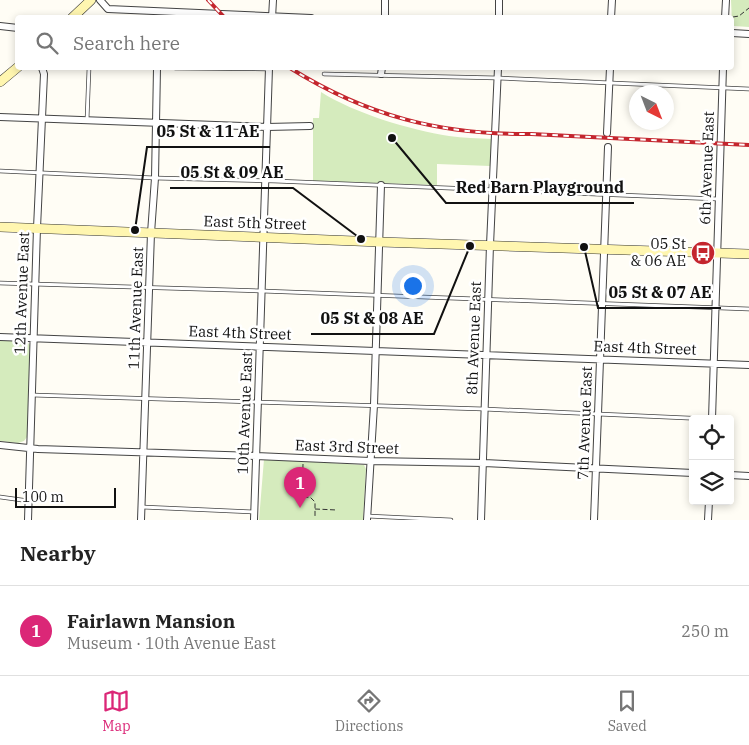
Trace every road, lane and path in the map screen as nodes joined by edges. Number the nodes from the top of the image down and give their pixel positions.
1 (91, 0) edge
2 (100, 0) edge
3 (273, 0) edge
4 (385, 0) edge
5 (499, 0) edge
6 (612, 0) edge
7 (726, 0) edge
8 (749, 8) edge
9 (75, 15) edge
10 (159, 15) edge
11 (272, 15) edge
12 (385, 15) edge
13 (498, 15) edge
14 (612, 15) edge
15 (725, 15) edge
16 (734, 17) edge
17 (0, 26) edge
18 (15, 28) edge
19 (734, 33) edge
20 (749, 34) edge
21 (15, 69) edge
22 (43, 70) edge
23 (89, 70) edge
24 (157, 70) edge
25 (269, 70) edge
26 (498, 70) edge
27 (610, 70) edge
28 (723, 70) edge
29 (382, 71) edge
30 (324, 74) dead end
31 (498, 78) junction
32 (0, 82) edge
33 (610, 83) junction
34 (723, 88) junction
35 (749, 89) edge
36 (0, 117) edge
37 (42, 118) junction
38 (87, 120) junction
39 (156, 122) junction
40 (267, 126) junction
41 (310, 126) dead end
42 (607, 132) dead end
43 (608, 147) dead end
44 (0, 171) edge
45 (40, 172) junction
46 (154, 178) junction
47 (266, 181) junction
48 (381, 185) junction
49 (492, 190) junction
50 (607, 196) junction
51 (719, 199) junction
52 (0, 227) edge
53 (37, 228) junction
54 (151, 233) junction
55 (263, 237) junction
56 (380, 242) junction
57 (490, 245) junction
58 (604, 249) junction
59 (717, 253) junction
60 (749, 254) edge
61 (0, 283) edge
62 (35, 284) junction
63 (149, 287) junction
64 (262, 291) junction
65 (378, 296) junction
66 (488, 301) junction
67 (602, 305) junction
68 (715, 309) junction
69 (749, 309) edge
70 (0, 337) edge
71 (33, 338) junction
72 (147, 343) junction
73 (261, 346) junction
74 (376, 352) junction
75 (487, 355) junction
76 (600, 359) junction
77 (714, 364) junction
78 (749, 364) edge
79 (32, 395) junction
80 (145, 398) junction
81 (258, 402) junction
82 (374, 405) junction
83 (484, 409) junction
84 (598, 415) junction
85 (711, 415) edge
86 (689, 418) edge
87 (0, 445) edge
88 (31, 449) junction
89 (143, 453) junction
90 (256, 456) junction
91 (303, 458) junction
92 (370, 462) junction
93 (484, 464) junction
94 (596, 468) junction
95 (689, 473) edge
96 (734, 475) edge
97 (749, 476) edge
98 (0, 497) edge
99 (296, 498) dead end
100 (302, 498) junction
101 (29, 500) junction
102 (709, 505) edge
103 (141, 507) junction
104 (315, 509) junction
105 (337, 510) dead end
106 (254, 512) junction
107 (315, 516) dead end
108 (367, 518) edge
109 (28, 520) edge
110 (141, 520) edge
111 (254, 520) edge
112 (451, 520) edge
113 (481, 520) edge
114 (594, 520) edge
115 (708, 520) edge

1 - 9 street
2 - 10 street
3 - 11 street
4 - 12 street
5 - 13 street
6 - 14 street
7 - 15 street
8 - 16 path
17 - 18 street
19 - 20 street
21 - 32 street
22 - 37 street, 12th Avenue East
23 - 38 lane
24 - 39 street, 11th Avenue East
25 - 40 street, 10th Avenue East
26 - 31 street, 8th Avenue East
27 - 33 street
28 - 34 street, 6th Avenue East
29 - 30 lane
29 - 31 lane
31 - 33 lane
31 - 49 street, 8th Avenue East
33 - 34 lane
33 - 42 street
34 - 35 lane
34 - 51 street, 6th Avenue East
36 - 37 street
37 - 38 street
37 - 45 street, 12th Avenue East
38 - 39 street
39 - 40 street
39 - 46 street, 11th Avenue East
40 - 41 street
40 - 47 street, 10th Avenue East
43 - 50 street, 7th Avenue East
44 - 45 lane
45 - 46 lane
45 - 53 street, 12th Avenue East
46 - 47 lane
46 - 54 street, 11th Avenue East
47 - 48 lane
47 - 55 street, 10th Avenue East
48 - 49 lane
48 - 56 street
49 - 50 lane
49 - 57 street, 8th Avenue East
50 - 51 lane
50 - 58 street, 7th Avenue East
51 - 59 street, 6th Avenue East
52 - 53 street, East 5th Street
53 - 54 street, East 5th Street
53 - 62 street, 12th Avenue East
54 - 55 street, East 5th Street
54 - 63 street, 11th Avenue East
55 - 56 street, East 5th Street
55 - 64 street, 10th Avenue East
56 - 57 street, East 5th Street
56 - 65 street
57 - 58 street, East 5th Street
57 - 66 street, 8th Avenue East
58 - 59 street, East 5th Street
58 - 67 street, 7th Avenue East
59 - 60 street, East 5th Street
59 - 68 street, 6th Avenue East
61 - 62 lane
62 - 63 lane
62 - 71 street, 12th Avenue East
63 - 64 lane
63 - 72 street, 11th Avenue East
64 - 65 lane
64 - 73 street, 10th Avenue East
65 - 66 lane
65 - 74 street
66 - 67 lane
66 - 75 street, 8th Avenue East
67 - 68 lane
67 - 76 street, 7th Avenue East
68 - 69 lane
68 - 77 street, 6th Avenue East
70 - 71 street, East 4th Street
71 - 72 street, East 4th Street
71 - 79 street, 12th Avenue East
72 - 73 street, East 4th Street
72 - 80 street, 11th Avenue East
73 - 74 street, East 4th Street
73 - 81 street, 10th Avenue East
74 - 75 street, East 4th Street
74 - 82 street
75 - 76 street, East 4th Street
75 - 83 street, 8th Avenue East
76 - 77 street, East 4th Street
76 - 84 street, 7th Avenue East
77 - 78 street, East 4th Street
77 - 85 street, 6th Avenue East
79 - 80 lane
79 - 88 street, 12th Avenue East
80 - 81 lane
80 - 89 street, 11th Avenue East
81 - 82 lane
81 - 90 street, 10th Avenue East
82 - 83 lane
82 - 92 street
83 - 84 lane
83 - 93 street, 8th Avenue East
84 - 86 lane
84 - 94 street, 7th Avenue East
87 - 88 street, East 3rd Street
88 - 89 street, East 3rd Street
88 - 101 street, 12th Avenue East
89 - 90 street, East 3rd Street
89 - 103 street, 11th Avenue East
90 - 91 street, East 3rd Street
90 - 106 street, 10th Avenue East
91 - 92 street, East 3rd Street
91 - 100 path
92 - 93 street, East 3rd Street
92 - 108 street
93 - 94 street, East 3rd Street
93 - 113 street, 8th Avenue East
94 - 95 street, East 3rd Street
94 - 114 street, 7th Avenue East
96 - 97 street
98 - 101 lane
99 - 100 path
100 - 104 path
101 - 109 street, 12th Avenue East
102 - 115 street
103 - 106 lane
103 - 110 street, 11th Avenue East
104 - 105 path
104 - 107 path
106 - 111 street, 10th Avenue East
108 - 112 lane

